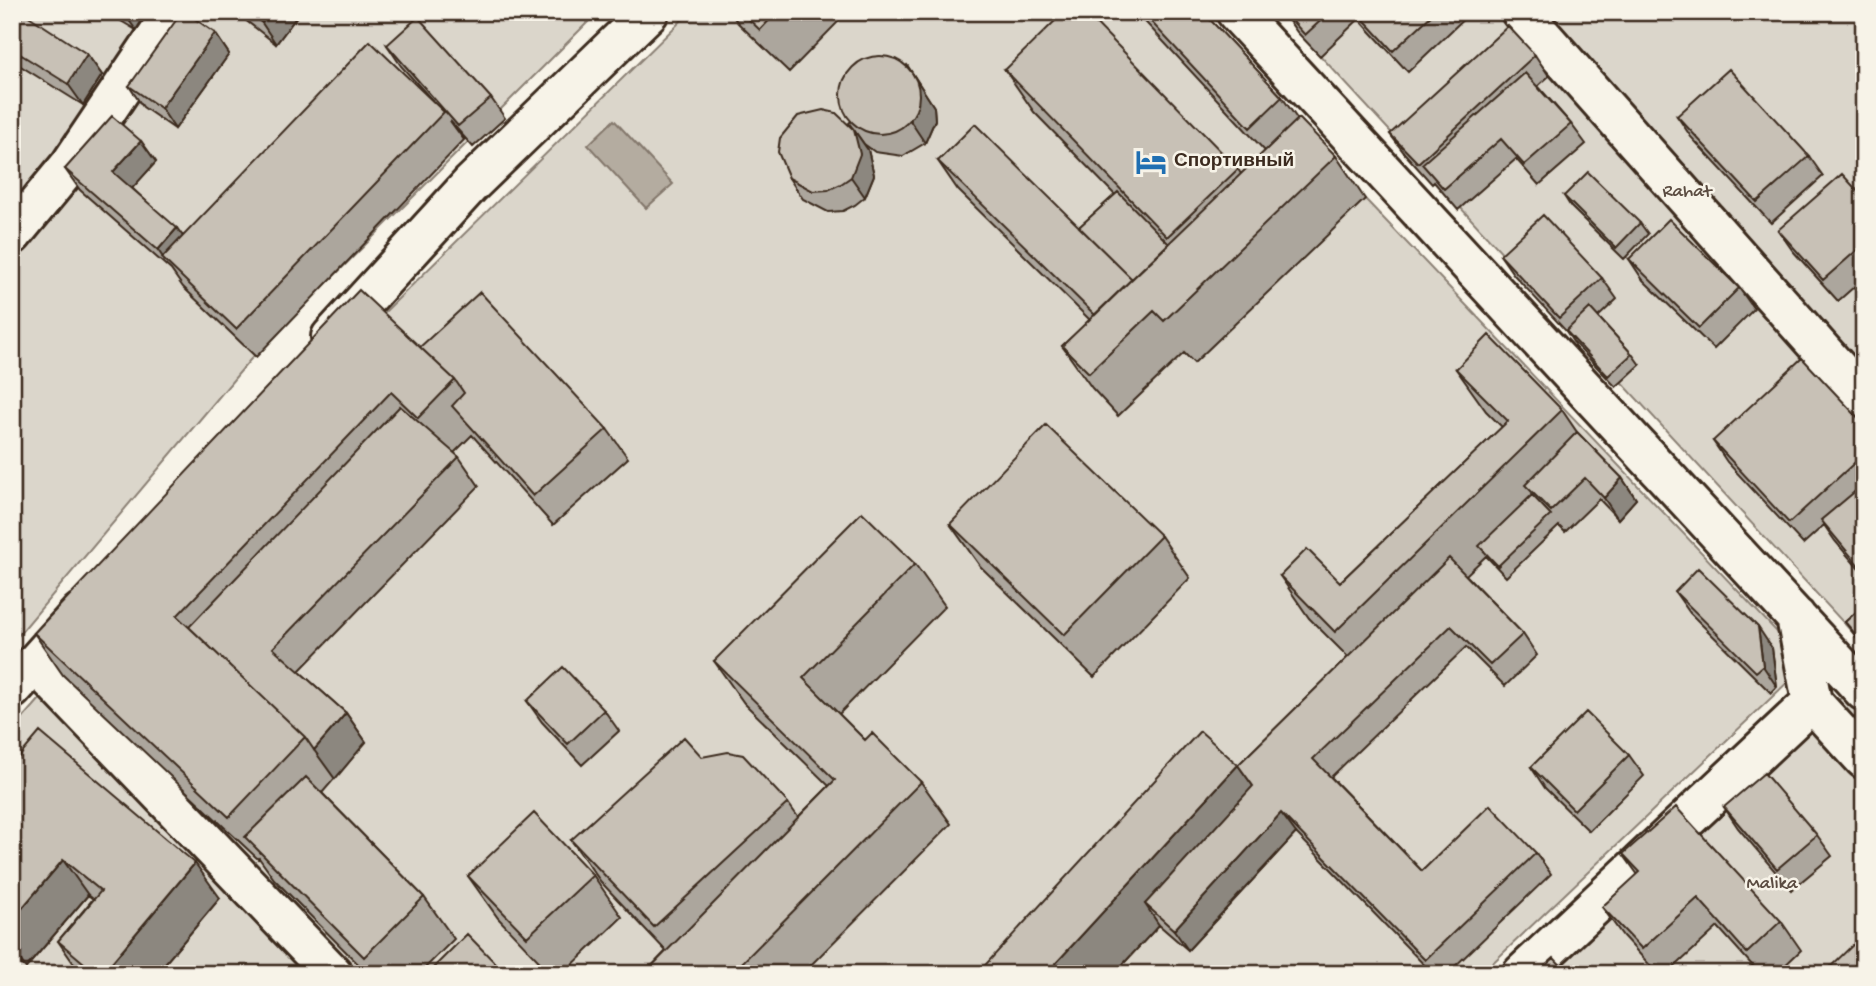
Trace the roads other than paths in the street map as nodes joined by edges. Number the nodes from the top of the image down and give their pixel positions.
1 (173, 12) edge
2 (649, 12) edge
3 (1236, 12) edge
4 (1521, 12) edge
5 (12, 235) edge
6 (303, 368) edge
7 (1864, 398) edge
8 (109, 582) edge
9 (1796, 617) junction
10 (23, 676) edge
11 (1864, 691) edge
12 (1812, 702) junction
13 (1864, 759) edge
14 (332, 974) edge
15 (1522, 974) edge

1 - 5 street
2 - 6 street
3 - 9 street
4 - 7 street
8 - 10 street
9 - 11 street
9 - 12 street
10 - 14 street
12 - 13 street
12 - 15 street

